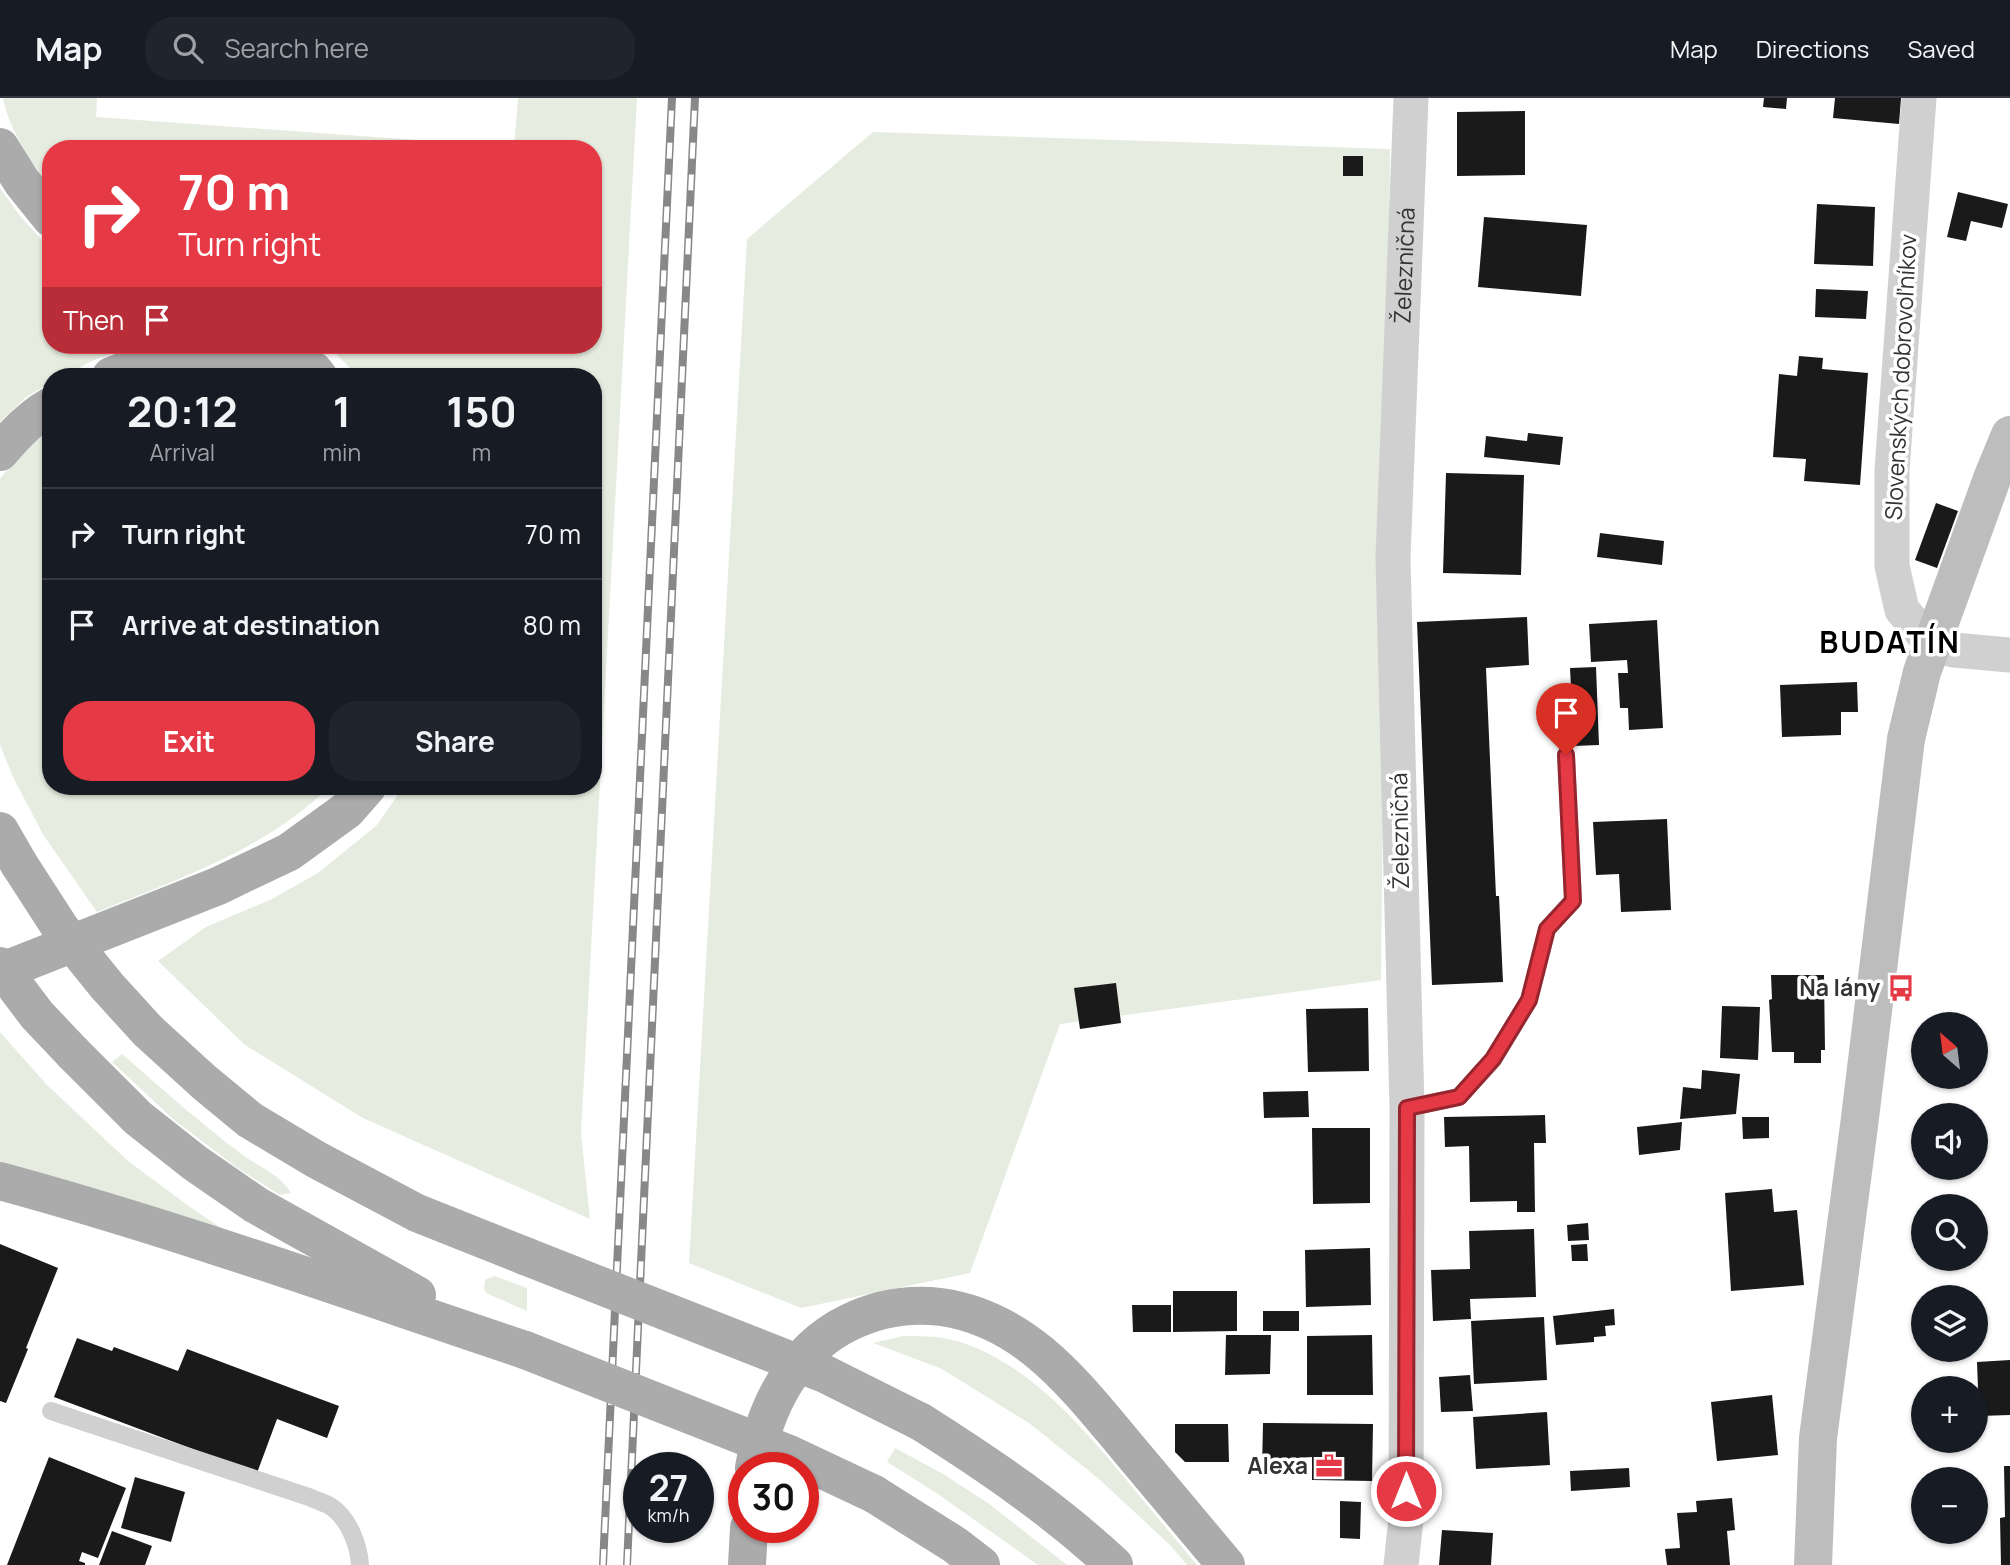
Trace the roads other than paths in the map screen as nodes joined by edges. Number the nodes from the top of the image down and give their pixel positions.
1 (1411, 98) edge
2 (1919, 98) edge
3 (0, 147) edge
4 (42, 207) edge
5 (288, 354) edge
6 (141, 368) edge
7 (244, 368) edge
8 (310, 368) edge
9 (42, 411) edge
10 (2010, 435) edge
11 (0, 452) edge
12 (1932, 644) junction
13 (2010, 655) edge
14 (1566, 755) dead end
15 (360, 795) edge
16 (0, 831) edge
17 (0, 966) edge
18 (0, 972) edge
19 (1407, 1108) junction
20 (0, 1181) edge
21 (524, 1350) junction
22 (51, 1412) dead end
23 (758, 1452) edge
24 (748, 1543) edge
25 (360, 1565) edge
26 (747, 1565) edge
27 (981, 1565) edge
28 (1114, 1565) edge
29 (1226, 1565) edge
30 (1401, 1565) edge
31 (1813, 1565) edge

1 - 19 street, Železničná
2 - 12 street, Slovenských dobrovoľníkov
3 - 4 main road
5 - 8 main road
6 - 7 main road
9 - 11 main road
10 - 12 street
12 - 13 street
12 - 31 street
14 - 19 lane
15 - 18 main road
16 - 28 main road, bridge
17 - 21 main road, bridge
19 - 30 street, Železničná
20 - 21 main road
21 - 27 main road, bridge
22 - 25 lane
23 - 29 main road
24 - 26 main road

